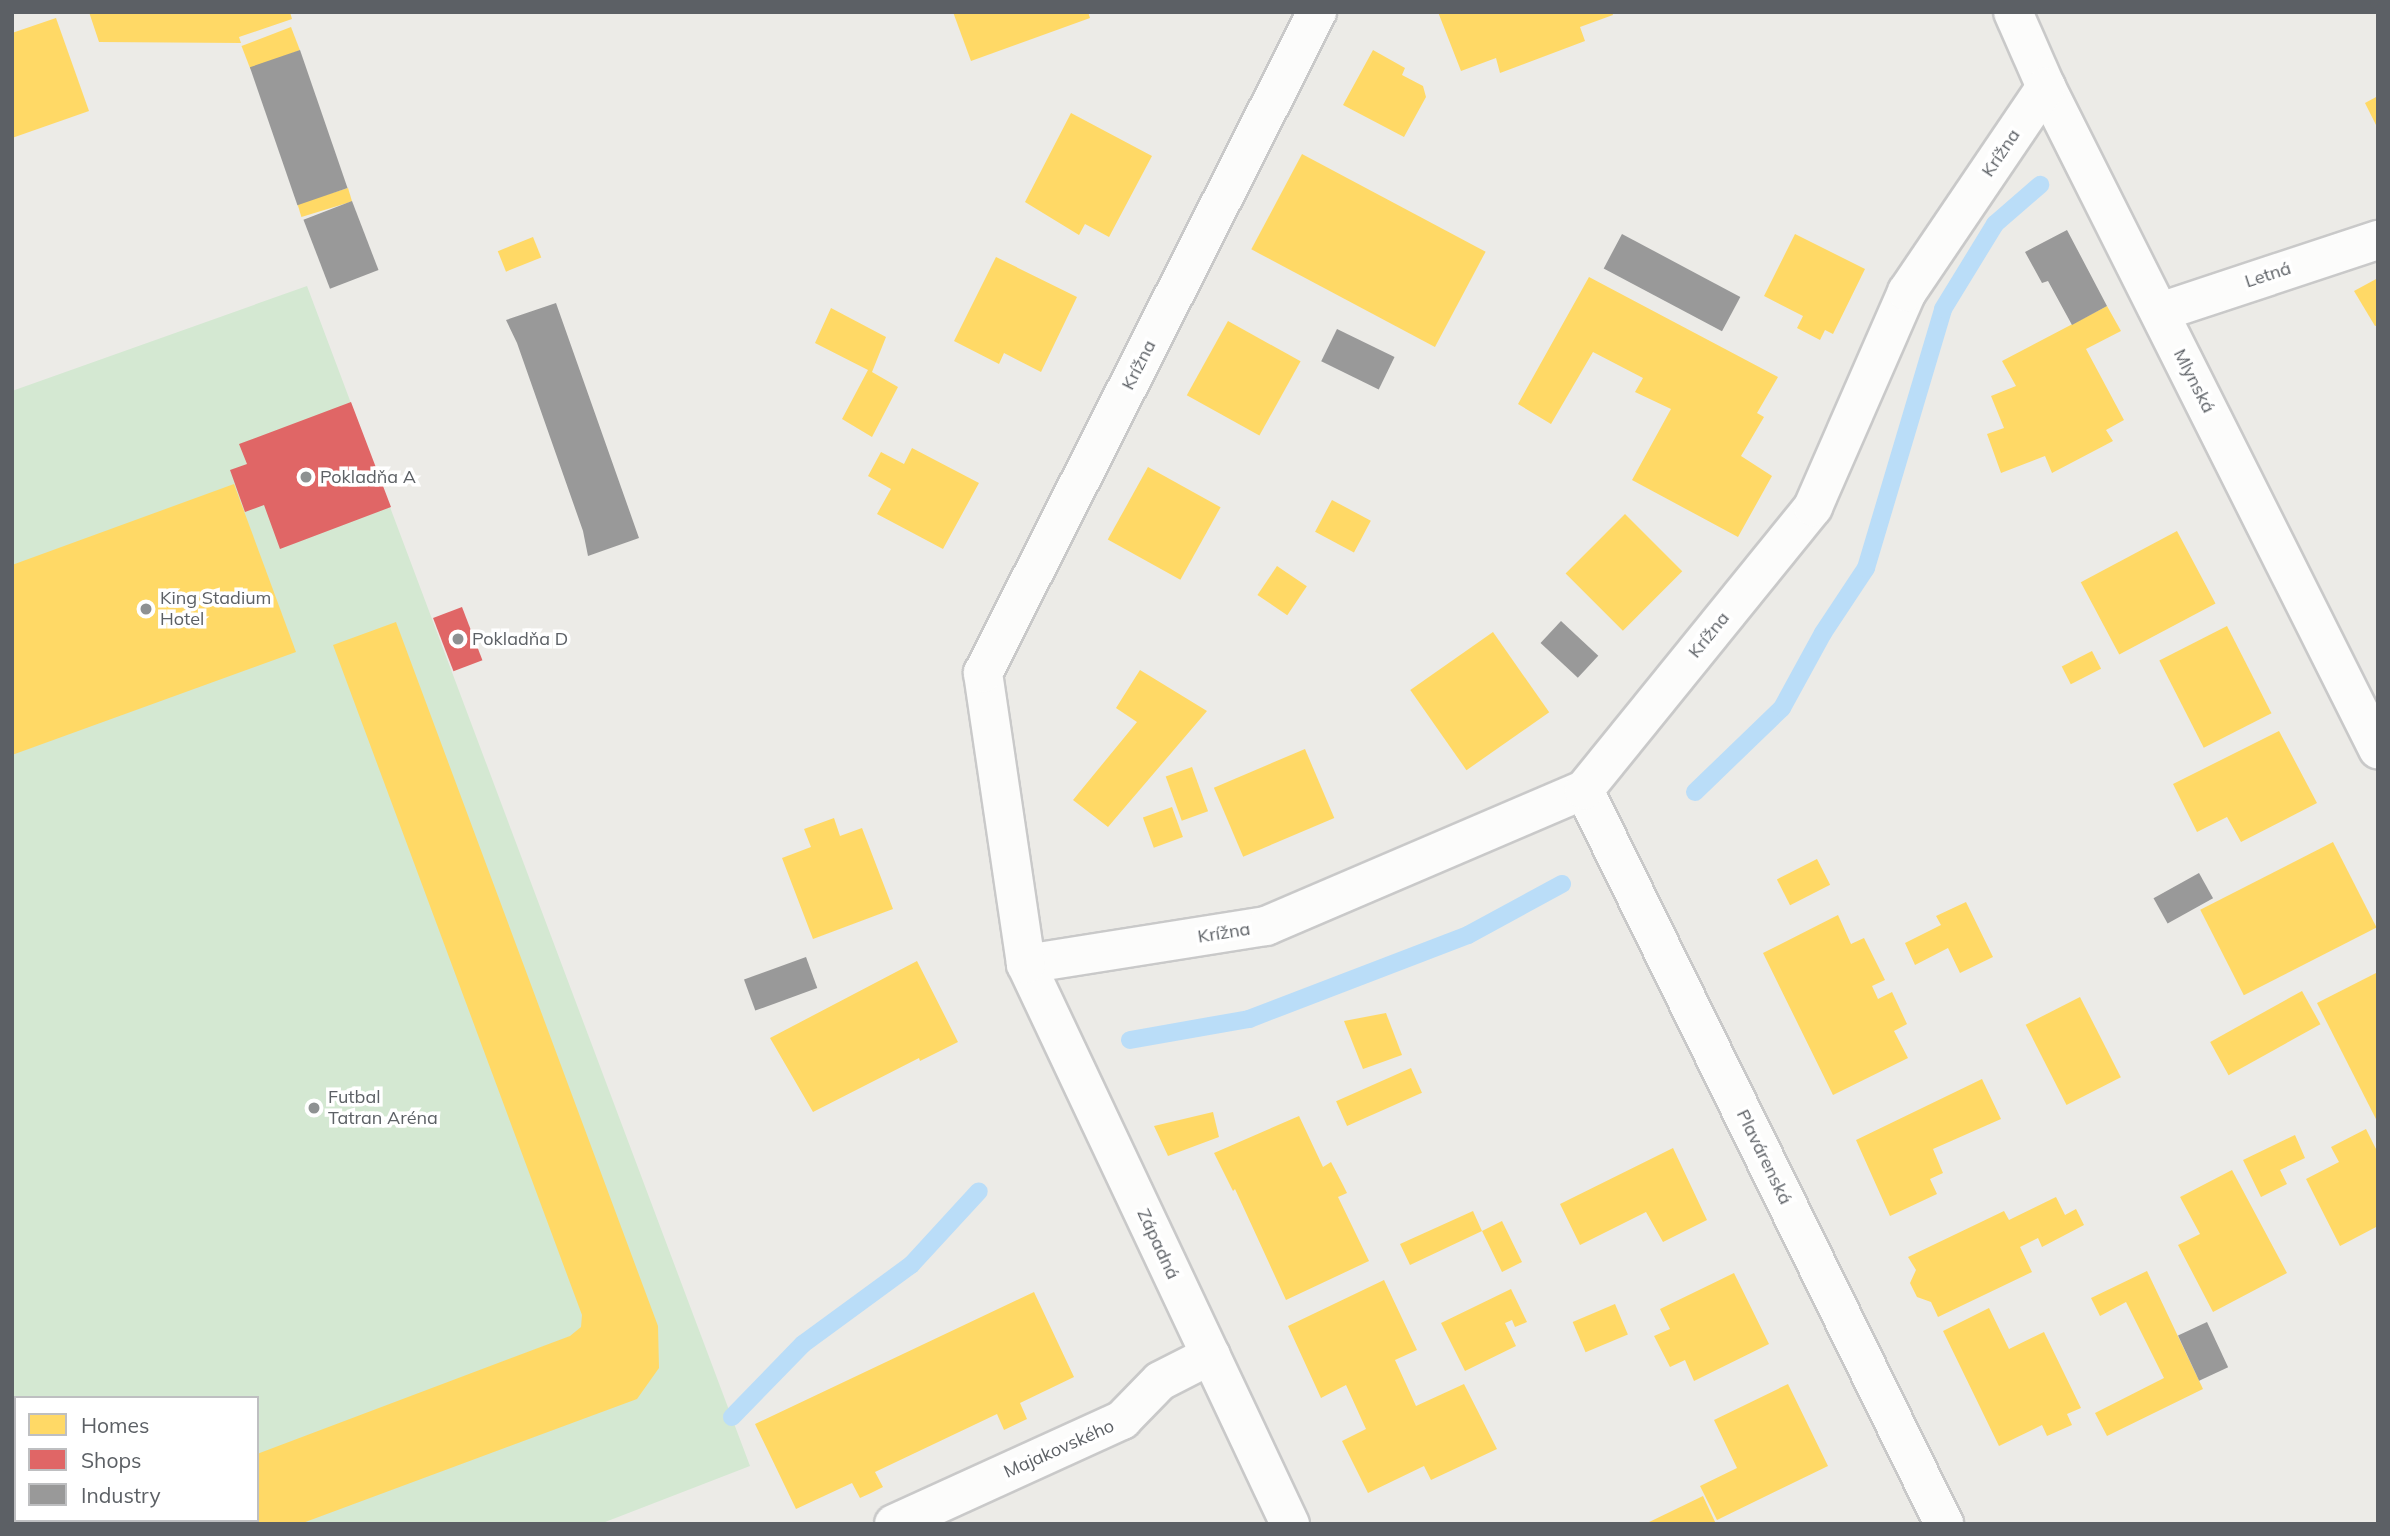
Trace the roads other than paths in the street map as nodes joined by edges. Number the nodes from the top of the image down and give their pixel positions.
1 (1317, 12) edge
2 (2012, 12) edge
3 (2046, 87) junction
4 (2378, 240) edge
5 (2160, 312) junction
6 (2378, 749) edge
7 (1584, 790) junction
8 (1026, 964) junction
9 (1211, 1355) junction
10 (894, 1524) edge
11 (1290, 1524) edge
12 (1944, 1524) edge

1 - 8 street, Krížna
2 - 3 street, Mlynská
3 - 5 street, Mlynská
3 - 7 street, Krížna
4 - 5 street, Letná
5 - 6 street, Mlynská
7 - 8 street, Krížna
7 - 12 street, Plavárenská
8 - 9 street, Západná
9 - 10 street, Majakovského
9 - 11 street, Západná

